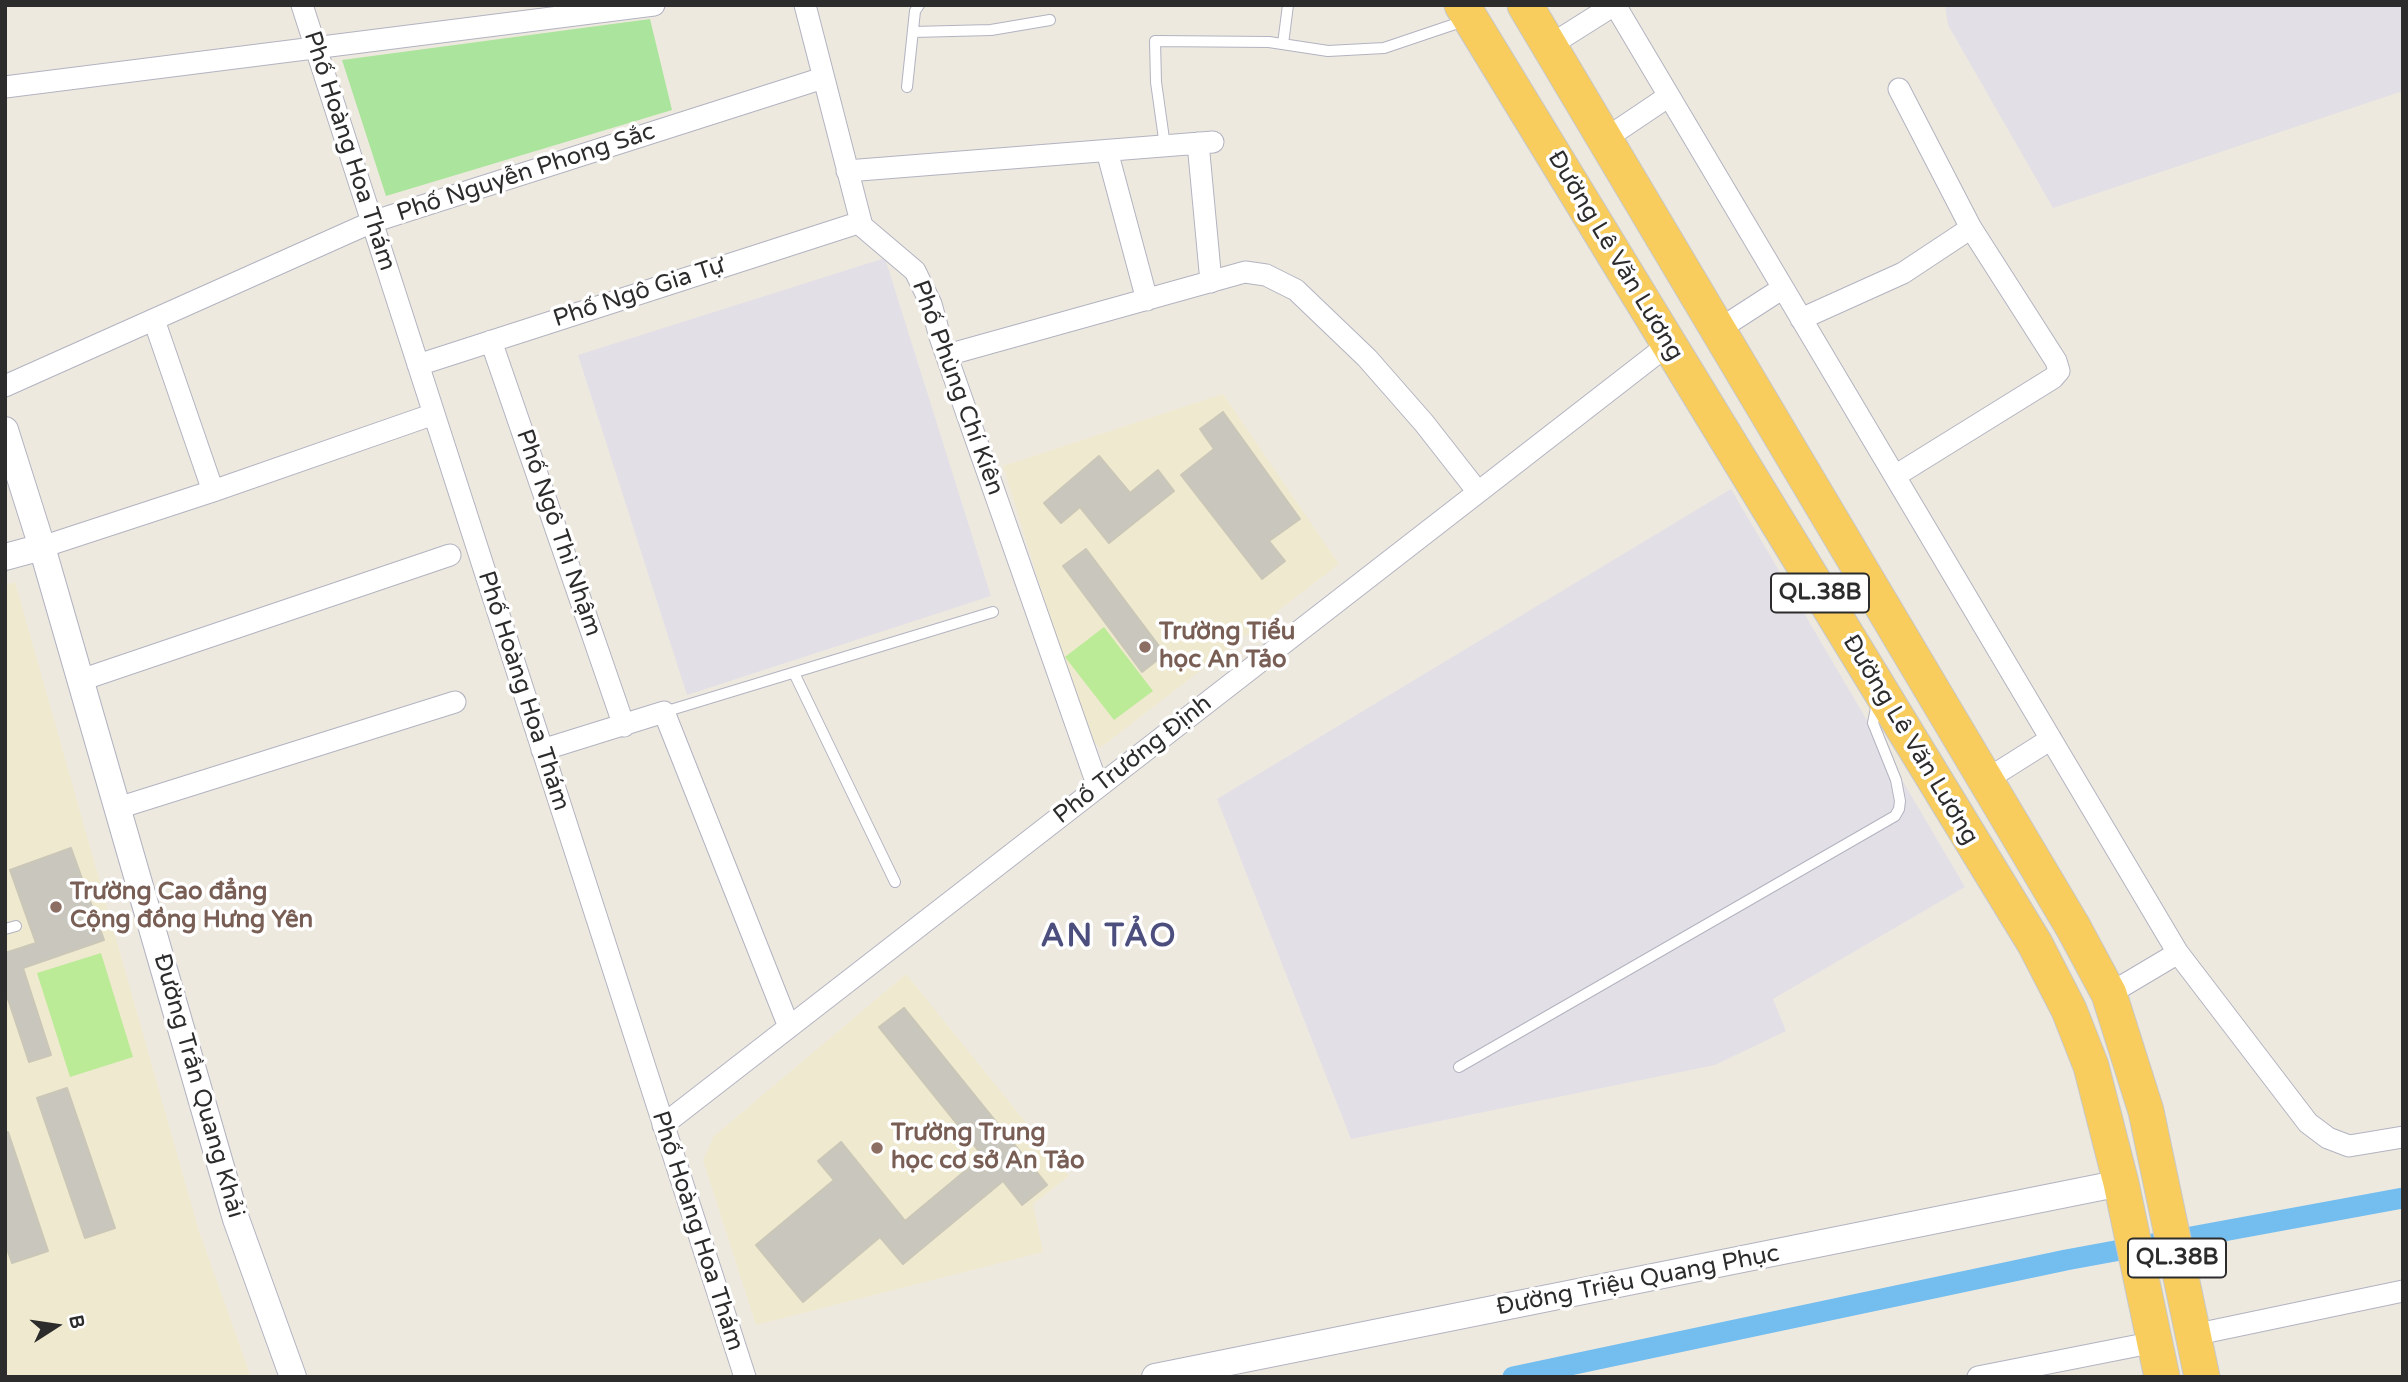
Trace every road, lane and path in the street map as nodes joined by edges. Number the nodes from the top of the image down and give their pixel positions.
1 (302, 5) edge
2 (654, 5) edge
3 (805, 5) edge
4 (919, 5) edge
5 (1287, 5) edge
6 (1525, 5) edge
7 (1614, 5) edge
8 (1466, 12) edge
9 (1050, 20) dead end
10 (914, 32) junction
11 (1283, 44) junction
12 (1549, 46) junction
13 (316, 48) junction
14 (823, 78) junction
15 (5, 87) edge
16 (907, 87) dead end
17 (1899, 89) dead end
18 (1669, 96) junction
19 (1605, 139) junction
20 (1165, 146) junction
21 (1107, 151) junction
22 (847, 171) junction
23 (372, 222) junction
24 (861, 222) junction
25 (1970, 228) junction
26 (1211, 282) junction
27 (1783, 288) junction
28 (1147, 300) junction
29 (1801, 318) junction
30 (154, 320) junction
31 (1718, 330) junction
32 (491, 341) junction
33 (1669, 344) junction
34 (947, 355) junction
35 (418, 365) junction
36 (5, 386) edge
37 (433, 414) junction
38 (5, 430) edge
39 (1895, 476) junction
40 (213, 491) junction
41 (1478, 492) junction
42 (42, 547) junction
43 (450, 555) dead end
44 (5, 557) edge
45 (993, 612) dead end
46 (794, 673) junction
47 (81, 680) junction
48 (1885, 698) junction
49 (455, 702) dead end
50 (664, 712) junction
51 (624, 726) junction
52 (2051, 739) junction
53 (542, 750) junction
54 (1986, 780) junction
55 (1098, 787) junction
56 (118, 808) junction
57 (895, 881) dead end
58 (2178, 953) junction
59 (2109, 994) junction
60 (789, 1027) junction
61 (1459, 1067) dead end
62 (663, 1125) junction
63 (2403, 1137) edge
64 (2123, 1194) junction
65 (2403, 1292) edge
66 (2192, 1327) junction
67 (2152, 1331) junction
68 (293, 1377) edge
69 (745, 1377) edge
70 (1155, 1377) edge
71 (1978, 1377) edge
72 (2162, 1377) edge
73 (2202, 1377) edge

1 - 13 street, Phố Hoàng Hoa Thám
2 - 13 street
3 - 14 street
4 - 10 lane
5 - 11 lane
6 - 12 highway, Đường Lê Văn Lương / QL.38B
7 - 12 street
7 - 18 street
8 - 11 lane
8 - 33 highway, Đường Lê Văn Lương / QL.38B
9 - 10 lane
10 - 16 lane
11 - 20 lane
12 - 19 highway, Đường Lê Văn Lương / QL.38B
13 - 15 street
13 - 23 street, Phố Hoàng Hoa Thám
14 - 22 street
14 - 23 street, Phố Nguyễn Phong Sắc
17 - 25 street
18 - 19 street
18 - 27 street
19 - 31 highway, Đường Lê Văn Lương / QL.38B
20 - 21 street
20 - 26 street
21 - 22 street
21 - 28 street
22 - 24 street
23 - 30 street, Phố Nguyễn Phong Sắc
23 - 35 street, Phố Hoàng Hoa Thám
24 - 32 street, Phố Ngô Gia Tự
24 - 34 street, Phố Phùng Chí Kiên
25 - 29 street
25 - 39 street
26 - 28 street
26 - 41 street
27 - 29 street
27 - 31 street
28 - 34 street
29 - 39 street
30 - 36 street, Phố Nguyễn Phong Sắc
30 - 40 street
31 - 54 highway, Đường Lê Văn Lương / QL.38B
32 - 35 street, Phố Ngô Gia Tự
32 - 51 street, Phố Ngô Thì Nhậm
33 - 41 street, Phố Trương Định
33 - 48 highway, Đường Lê Văn Lương / QL.38B
34 - 55 street, Phố Phùng Chí Kiên
35 - 37 street, Phố Hoàng Hoa Thám
37 - 40 street
37 - 53 street, Phố Hoàng Hoa Thám
38 - 42 street, Đường Trần Quang Khải
39 - 52 street
40 - 42 street
41 - 55 street, Phố Trương Định
42 - 44 street
42 - 47 street, Đường Trần Quang Khải
43 - 47 street
45 - 46 lane
46 - 50 lane
46 - 57 lane
47 - 56 street, Đường Trần Quang Khải
48 - 61 lane
48 - 64 highway, Đường Lê Văn Lương / QL.38B
49 - 56 street
50 - 51 street
50 - 60 street
51 - 53 street
52 - 54 street
52 - 58 street
53 - 62 street, Phố Hoàng Hoa Thám
54 - 59 highway, Đường Lê Văn Lương / QL.38B
55 - 60 street, Phố Trương Định
56 - 68 street, Đường Trần Quang Khải
58 - 59 street
58 - 63 street
59 - 66 highway, Đường Lê Văn Lương / QL.38B
60 - 62 street, Phố Trương Định
62 - 69 street, Phố Hoàng Hoa Thám
64 - 67 highway, Đường Lê Văn Lương / QL.38B
64 - 70 street, Đường Triệu Quang Phục
65 - 66 street
66 - 73 highway, Đường Lê Văn Lương / QL.38B
67 - 71 street
67 - 72 highway, Đường Lê Văn Lương / QL.38B

